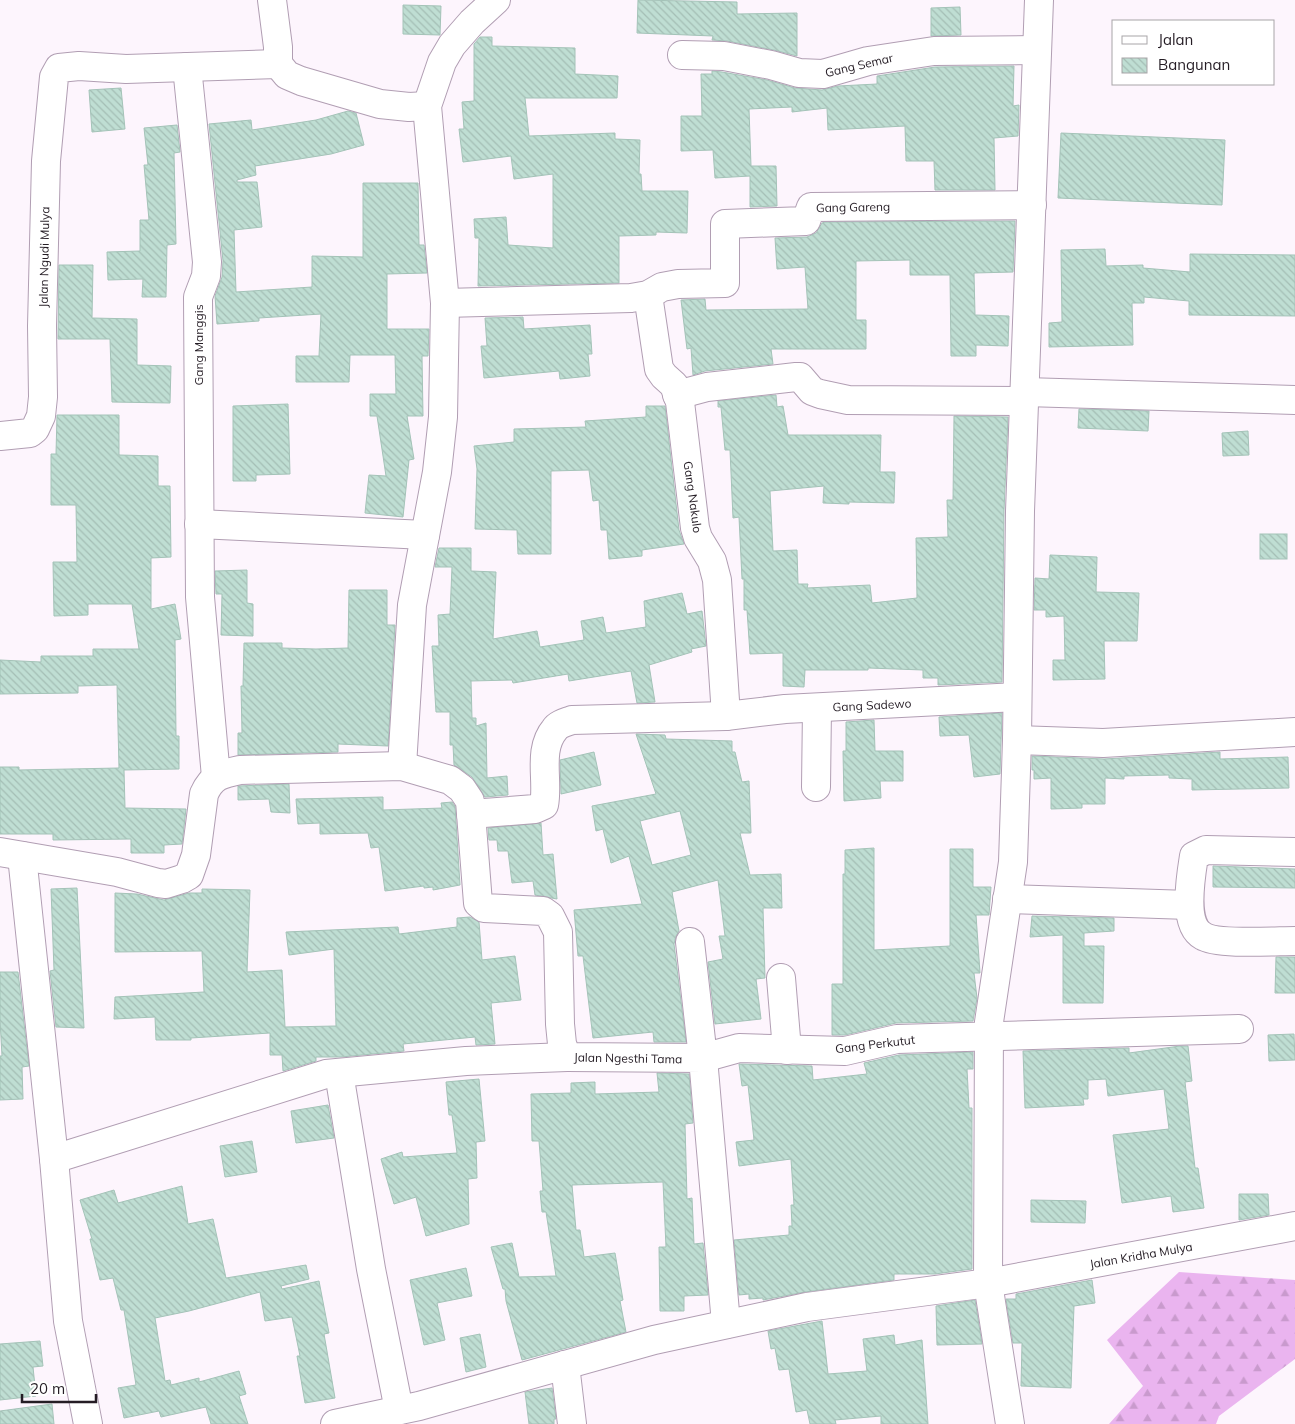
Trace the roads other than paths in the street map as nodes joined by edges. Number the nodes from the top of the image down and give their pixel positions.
1 (272, 0) edge
2 (496, 0) edge
3 (1039, 0) edge
4 (1037, 50) junction
5 (682, 55) dead end
6 (278, 64) junction
7 (187, 67) junction
8 (427, 106) junction
9 (1032, 205) junction
10 (648, 296) junction
11 (446, 303) junction
12 (677, 395) junction
13 (1025, 396) junction
14 (1295, 400) edge
15 (0, 436) edge
16 (199, 524) junction
17 (425, 535) junction
18 (1018, 697) junction
19 (817, 708) junction
20 (726, 716) junction
21 (1295, 732) edge
22 (1017, 740) junction
23 (402, 766) junction
24 (216, 777) junction
25 (816, 787) dead end
26 (471, 814) junction
27 (1295, 852) edge
28 (11, 854) edge
29 (1007, 899) junction
30 (1189, 905) junction
31 (690, 942) dead end
32 (1295, 942) edge
33 (781, 978) dead end
34 (1239, 1029) dead end
35 (988, 1036) junction
36 (787, 1050) junction
37 (567, 1057) junction
38 (703, 1058) junction
39 (339, 1073) junction
40 (54, 1159) junction
41 (1295, 1226) edge
42 (988, 1283) junction
43 (726, 1324) junction
44 (565, 1365) junction
45 (399, 1410) junction
46 (88, 1424) edge
47 (335, 1424) edge
48 (572, 1424) edge
49 (1010, 1424) edge

1 - 6 street
2 - 8 street
3 - 4 street
4 - 5 street, Gang Semar
4 - 9 street
6 - 7 street
6 - 8 street
7 - 15 street, Jalan Ngudi Mulya
7 - 16 street, Gang Manggis
8 - 11 street
9 - 10 street, Gang Gareng
9 - 13 street
10 - 11 street, Gang Gareng
10 - 12 street
11 - 17 street
12 - 13 street
12 - 20 street, Gang Nakulo
13 - 14 street
13 - 18 street
16 - 17 street
16 - 24 street, Gang Manggis
17 - 23 street
18 - 19 street, Gang Sadewo
18 - 22 street
19 - 20 street, Gang Sadewo
19 - 25 street
20 - 26 street, Gang Sadewo
21 - 22 street
22 - 29 street
23 - 24 street, Jalan Ngesthi Tama
23 - 26 street, Jalan Ngesthi Tama
24 - 28 street
26 - 37 street, Jalan Ngesthi Tama
27 - 30 street
28 - 40 street
29 - 30 street
29 - 35 street
30 - 32 street
31 - 38 street
33 - 36 street
34 - 35 street, Gang Perkutut
35 - 36 street, Gang Perkutut
35 - 42 street
36 - 38 street, Gang Perkutut
37 - 38 street, Jalan Ngesthi Tama
37 - 39 street
38 - 43 street
39 - 40 street
39 - 45 street
40 - 46 street
41 - 42 street, Jalan Kridha Mulya
42 - 43 street, Jalan Kridha Mulya
42 - 49 street
43 - 44 street, Jalan Kridha Mulya
44 - 45 street, Jalan Kridha Mulya
44 - 48 street
45 - 47 street, Jalan Kridha Mulya

